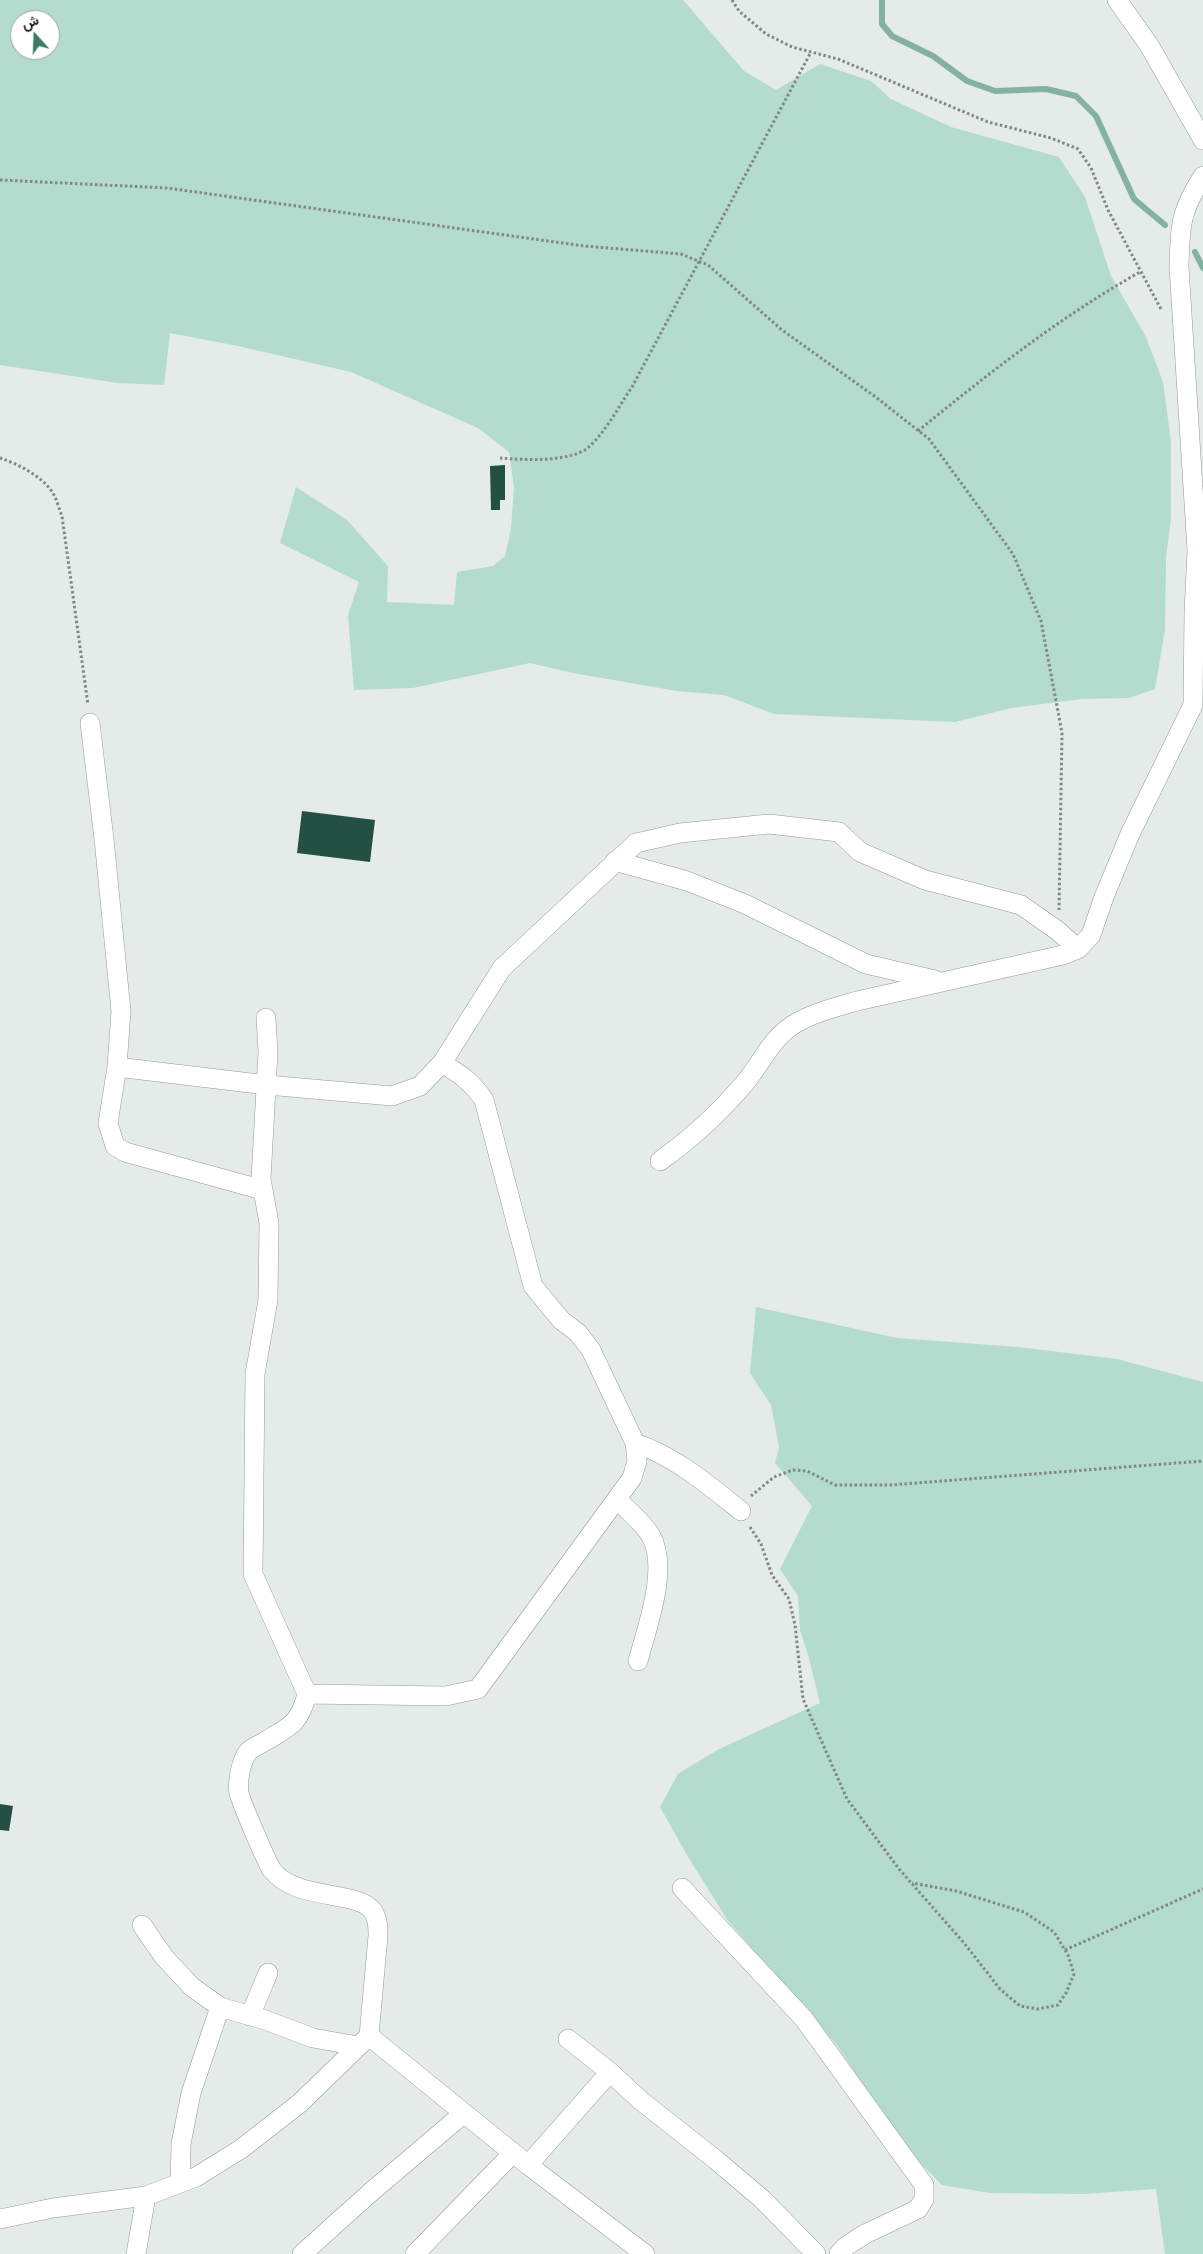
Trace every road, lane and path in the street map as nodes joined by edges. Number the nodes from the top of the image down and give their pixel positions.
1 (732, 0) edge
2 (1117, 0) edge
3 (812, 52) junction
4 (1203, 140) edge
5 (1203, 176) edge
6 (0, 180) edge
7 (700, 262) junction
8 (1140, 272) junction
9 (1164, 315) dead end
10 (918, 431) junction
11 (0, 458) edge
12 (500, 458) dead end
13 (90, 724) joint
14 (614, 861) junction
15 (1058, 931) junction
16 (1078, 949) junction
17 (941, 982) junction
18 (266, 1018) dead end
19 (442, 1063) junction
20 (117, 1067) junction
21 (267, 1085) junction
22 (660, 1161) dead end
23 (263, 1190) junction
24 (635, 1443) junction
25 (1203, 1461) edge
26 (617, 1499) junction
27 (741, 1511) junction
28 (638, 1661) dead end
29 (307, 1694) junction
30 (912, 1884) junction
31 (682, 1888) dead end
32 (1203, 1889) edge
33 (142, 1925) dead end
34 (1065, 1950) junction
35 (268, 1973) dead end
36 (220, 2007) junction
37 (250, 2016) junction
38 (568, 2039) dead end
39 (363, 2041) junction
40 (610, 2072) junction
41 (463, 2114) junction
42 (513, 2153) junction
43 (528, 2165) junction
44 (180, 2183) junction
45 (146, 2196) junction
46 (0, 2218) edge
47 (641, 2252) edge
48 (136, 2254) edge
49 (302, 2254) edge
50 (415, 2254) edge
51 (816, 2254) edge
52 (839, 2254) edge

1 - 3 path
2 - 4 street
3 - 7 path
3 - 8 path
5 - 16 street
6 - 7 path
7 - 10 path
7 - 12 path
8 - 9 path
8 - 10 path
10 - 15 path
11 - 13 path
13 - 20 street
14 - 15 street
14 - 17 street
14 - 19 street
15 - 16 street
16 - 17 street
17 - 22 street
18 - 21 street
19 - 21 street
19 - 24 street
20 - 21 street
20 - 23 street
21 - 23 street
23 - 29 street
24 - 26 street
24 - 27 street
25 - 27 path
26 - 28 street
26 - 29 street
27 - 30 path
29 - 39 street
30 - 34 path
30 - 34 path
31 - 52 street
32 - 34 path
33 - 36 street
35 - 37 street
36 - 37 street
36 - 44 street
37 - 39 street
38 - 40 street
39 - 41 street
39 - 44 street
40 - 43 street
40 - 51 street
41 - 42 street
41 - 49 street
42 - 43 street
42 - 50 street
43 - 47 street
44 - 45 street
45 - 46 street
45 - 48 street

